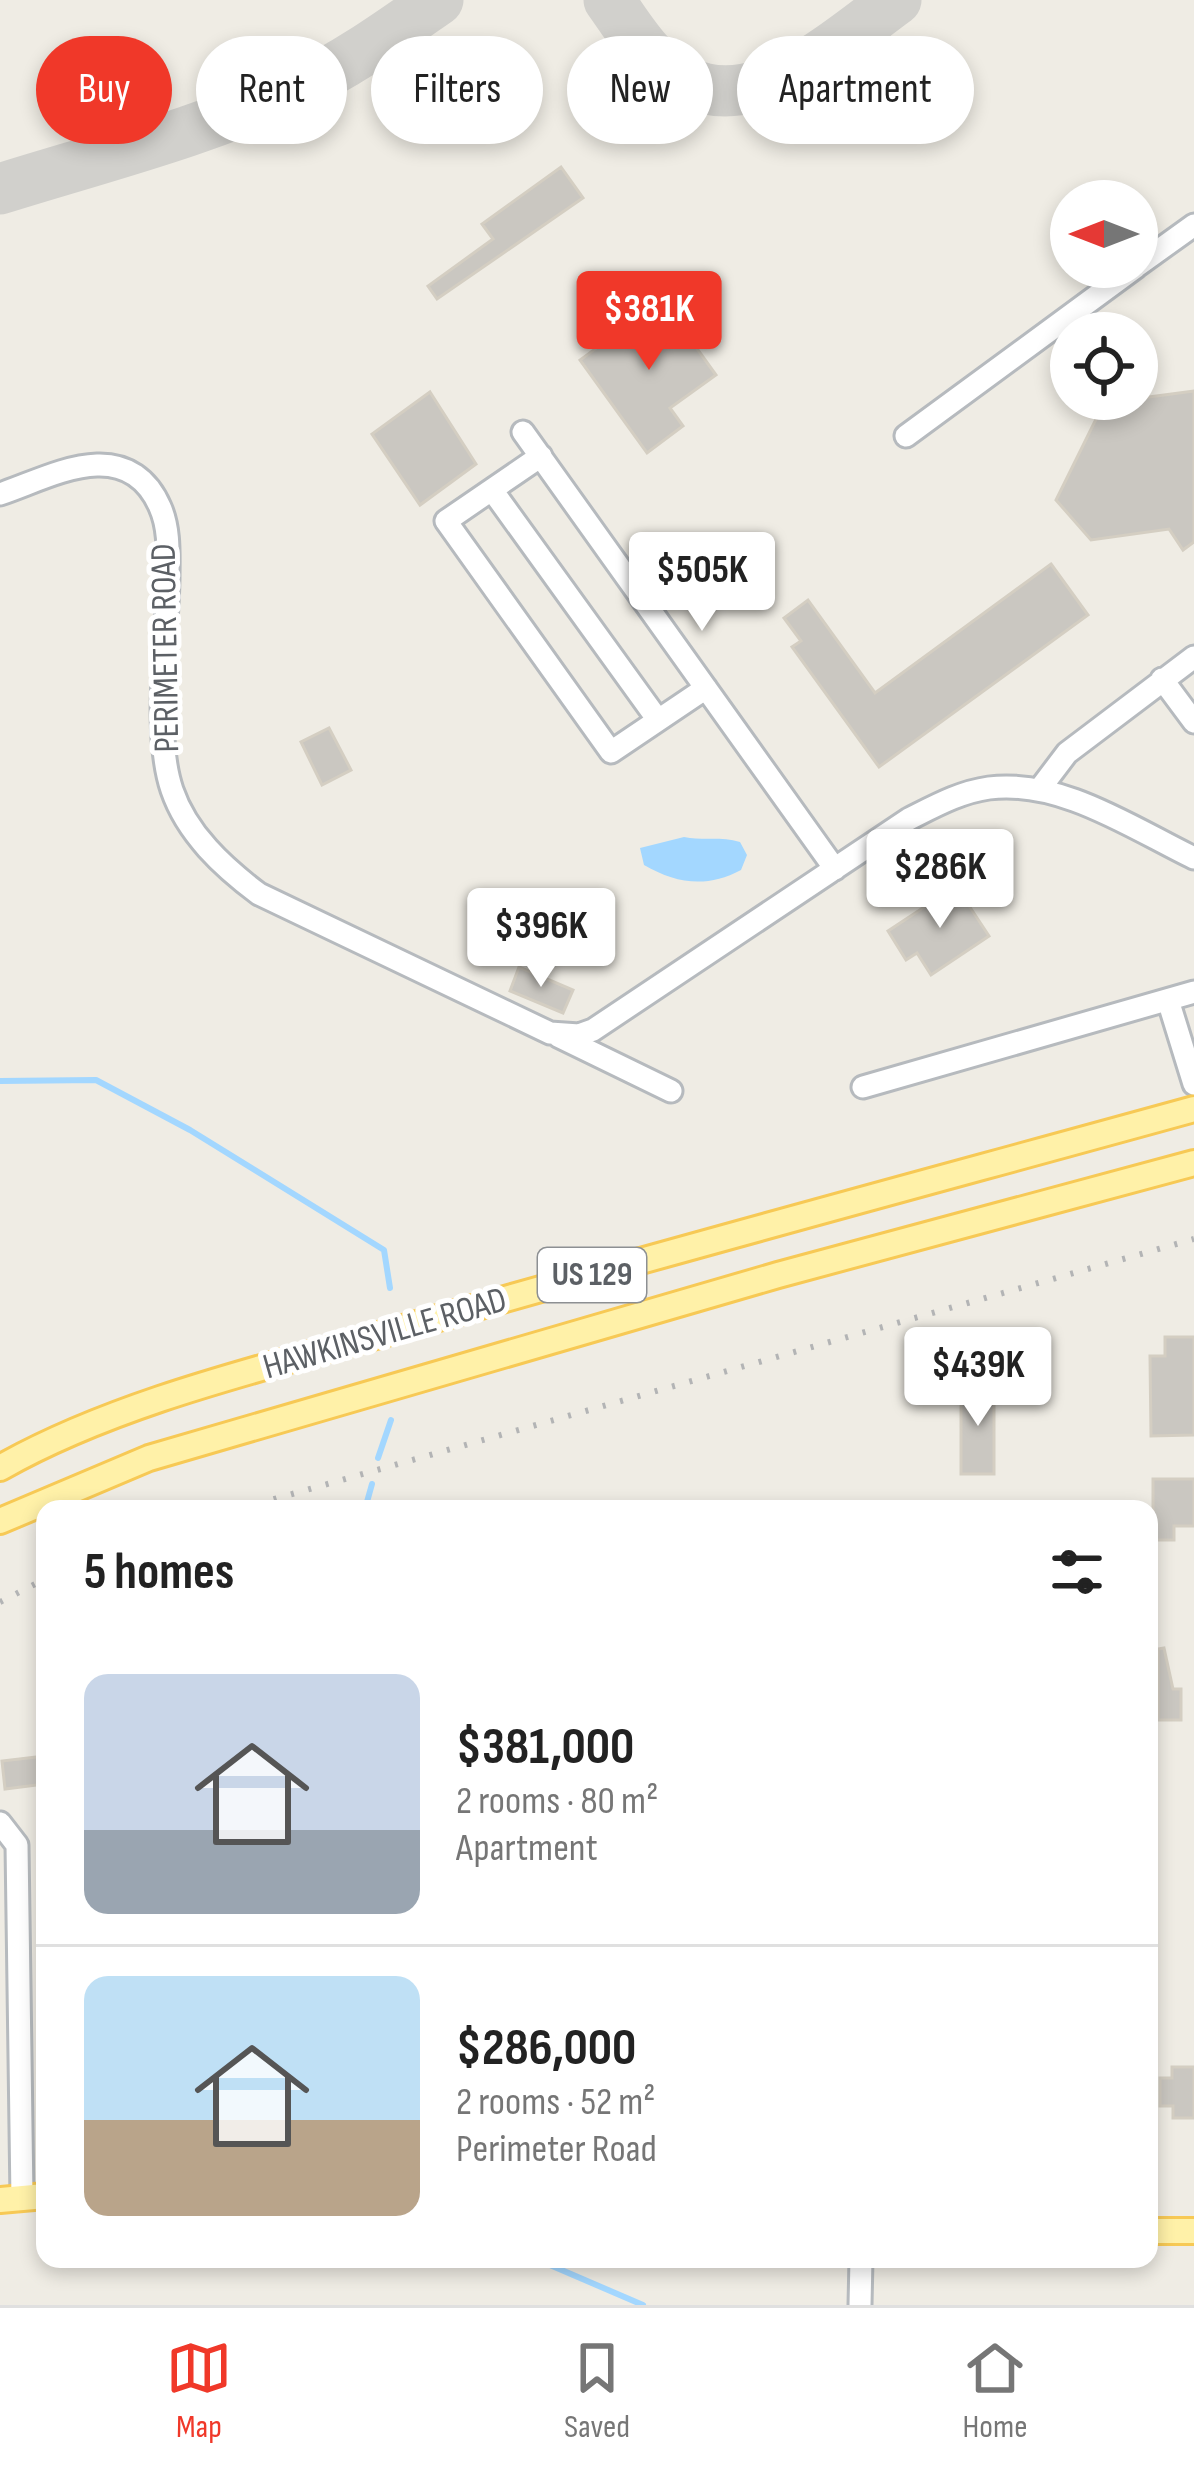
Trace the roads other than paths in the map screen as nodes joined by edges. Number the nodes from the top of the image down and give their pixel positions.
1 (1194, 225) edge
2 (1158, 252) edge
3 (1108, 288) edge
4 (523, 432) dead end
5 (905, 436) dead end
6 (541, 456) junction
7 (492, 490) junction
8 (0, 494) edge
9 (1194, 656) edge
10 (1162, 680) junction
11 (706, 688) junction
12 (658, 720) junction
13 (1194, 722) edge
14 (1039, 790) junction
15 (1194, 858) edge
16 (835, 868) junction
17 (1194, 992) edge
18 (1168, 1000) junction
19 (550, 1033) junction
20 (1194, 1084) edge
21 (863, 1087) dead end
22 (671, 1091) dead end
23 (1194, 1109) edge
24 (1194, 1163) edge
25 (0, 1468) edge
26 (50, 1500) edge
27 (36, 1506) edge
28 (0, 1521) edge
29 (0, 1823) edge
30 (22, 2198) edge
31 (1158, 2231) edge
32 (1194, 2231) edge
33 (861, 2268) edge
34 (860, 2305) edge

1 - 2 street
3 - 5 street
4 - 6 street
6 - 7 street
6 - 11 street
7 - 12 street
7 - 12 street
8 - 19 street, PERIMETER ROAD
9 - 10 street
10 - 13 street
10 - 14 street
11 - 12 street
11 - 16 street
14 - 15 street
14 - 16 street
16 - 19 street
17 - 18 street
18 - 20 street
18 - 21 street
19 - 22 street
23 - 25 main road, HAWKINSVILLE ROAD / US 129
24 - 26 main road, HAWKINSVILLE ROAD / US 129
27 - 28 main road, HAWKINSVILLE ROAD / US 129
29 - 30 street
31 - 32 main road
33 - 34 street

